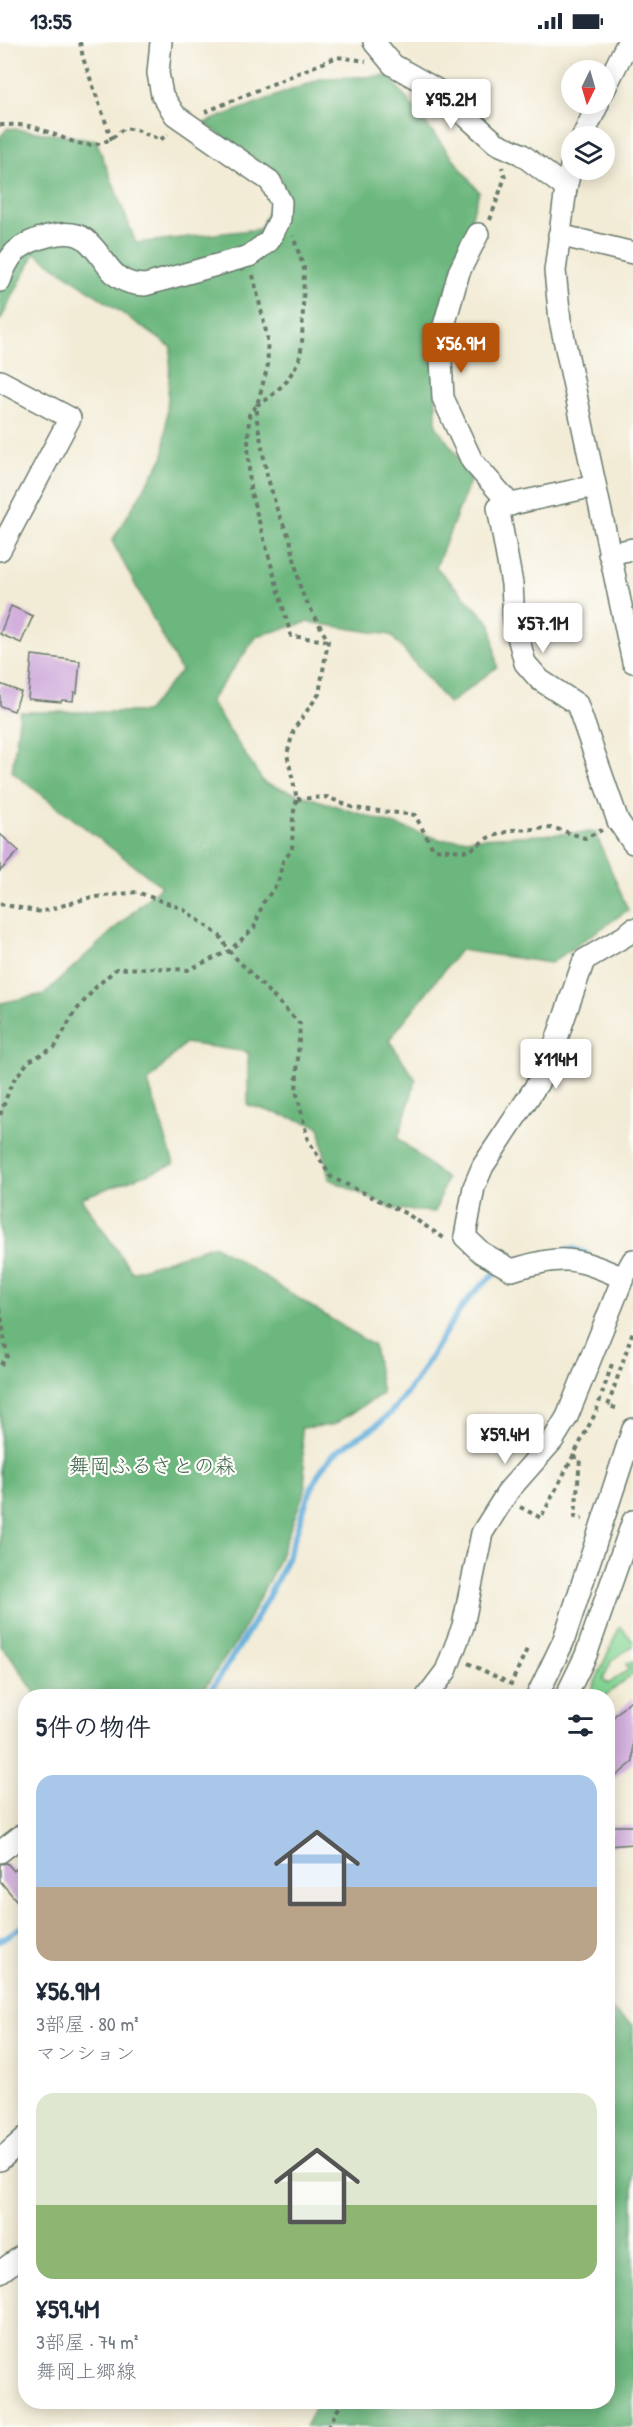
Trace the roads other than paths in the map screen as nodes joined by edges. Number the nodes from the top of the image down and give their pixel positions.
1 (161, 42) edge
2 (374, 42) edge
3 (628, 42) edge
4 (615, 68) edge
5 (568, 180) edge
6 (566, 188) junction
7 (478, 234) road end
8 (558, 235) junction
9 (633, 253) edge
10 (0, 281) edge
11 (0, 381) edge
12 (594, 486) junction
13 (511, 504) junction
14 (633, 549) edge
15 (0, 550) edge
16 (609, 555) junction
17 (633, 662) edge
18 (633, 843) edge
19 (633, 928) edge
20 (628, 1269) edge
21 (633, 1430) edge
22 (633, 1521) edge
23 (591, 1558) junction
24 (626, 1568) edge
25 (432, 1689) edge
26 (540, 1689) edge
27 (569, 1689) edge
28 (18, 1838) edge
29 (0, 1852) edge
30 (18, 2144) edge
31 (0, 2160) edge
32 (18, 2259) edge
33 (0, 2272) edge

1 - 10 street
2 - 6 street
3 - 4 street
5 - 6 street
6 - 8 street
7 - 13 street
8 - 9 street
8 - 12 street
11 - 15 street
12 - 13 street
12 - 16 street
13 - 18 street
14 - 16 street
16 - 17 street
19 - 20 street
20 - 25 street
21 - 23 street
22 - 24 street
23 - 24 street
23 - 26 street
24 - 27 street
28 - 29 street
30 - 31 street
32 - 33 street

